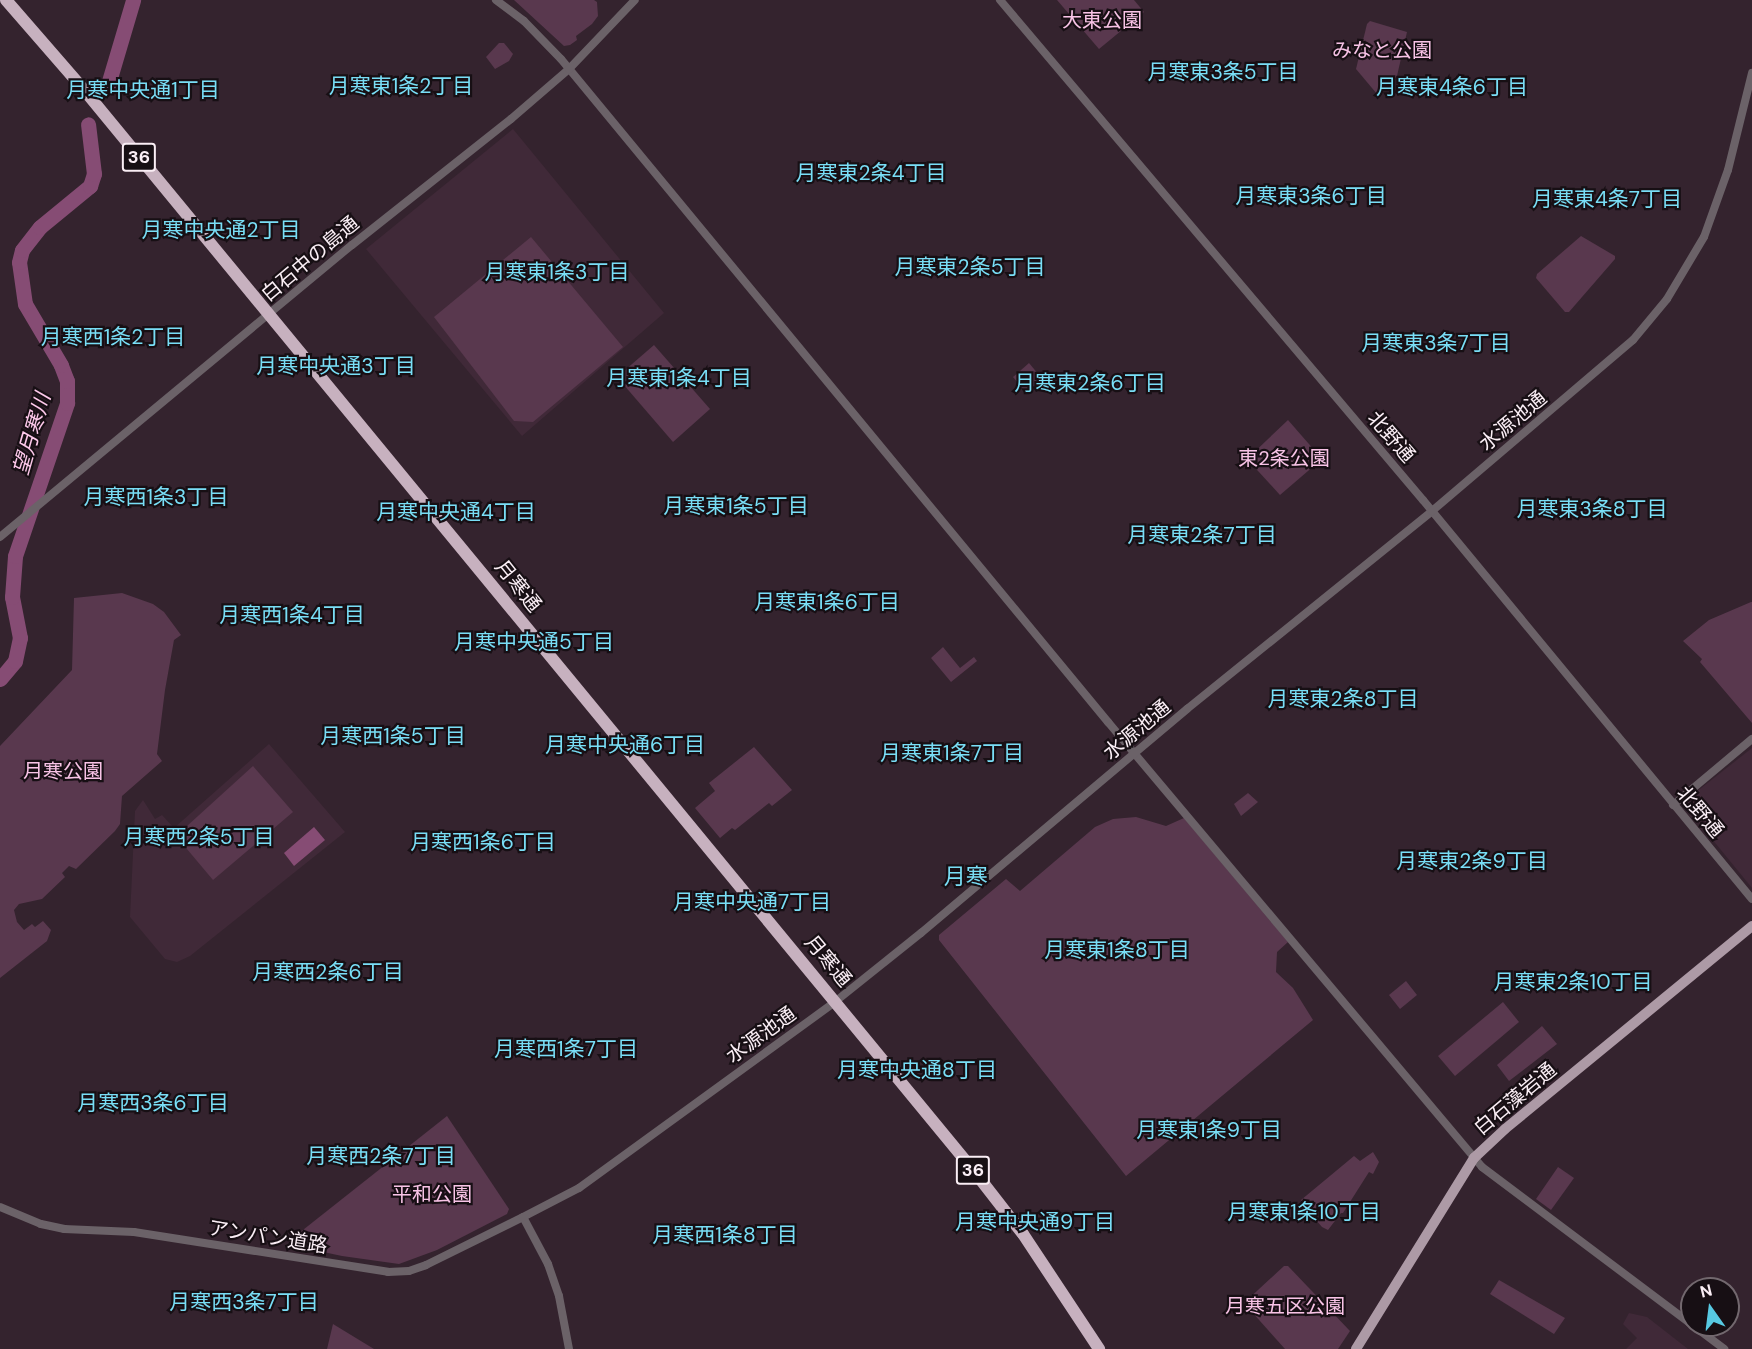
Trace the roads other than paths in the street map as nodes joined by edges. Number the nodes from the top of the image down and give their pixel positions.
1 (6, 0) edge
2 (496, 0) edge
3 (635, 0) edge
4 (1000, 0) edge
5 (569, 69) junction
6 (1752, 73) edge
7 (270, 315) junction
8 (1432, 511) junction
9 (0, 537) edge
10 (1752, 739) edge
11 (1135, 752) junction
12 (1673, 805) junction
13 (1752, 899) edge
14 (1752, 926) edge
15 (836, 1001) junction
16 (1474, 1158) junction
17 (0, 1207) edge
18 (523, 1217) junction
19 (569, 1349) edge
20 (1098, 1349) edge
21 (1356, 1349) edge
22 (1724, 1349) edge

1 - 7 highway, 月寒通 / 36
2 - 5 street
3 - 5 street, 白石中の島通
4 - 8 street, 北野通
5 - 7 street, 白石中の島通
5 - 11 street
6 - 8 street, 水源池通
7 - 9 street, 白石中の島通
7 - 15 highway, 月寒通 / 36
8 - 11 street, 水源池通
8 - 12 street, 北野通
10 - 12 street
11 - 15 street, 水源池通
11 - 16 street
12 - 13 street, 北野通
14 - 16 main road, 白石藻岩通
15 - 18 street, 水源池通
15 - 20 highway, 月寒通 / 36
16 - 21 main road, 白石藻岩通
16 - 22 street
17 - 18 street, アンパン道路
18 - 19 street

